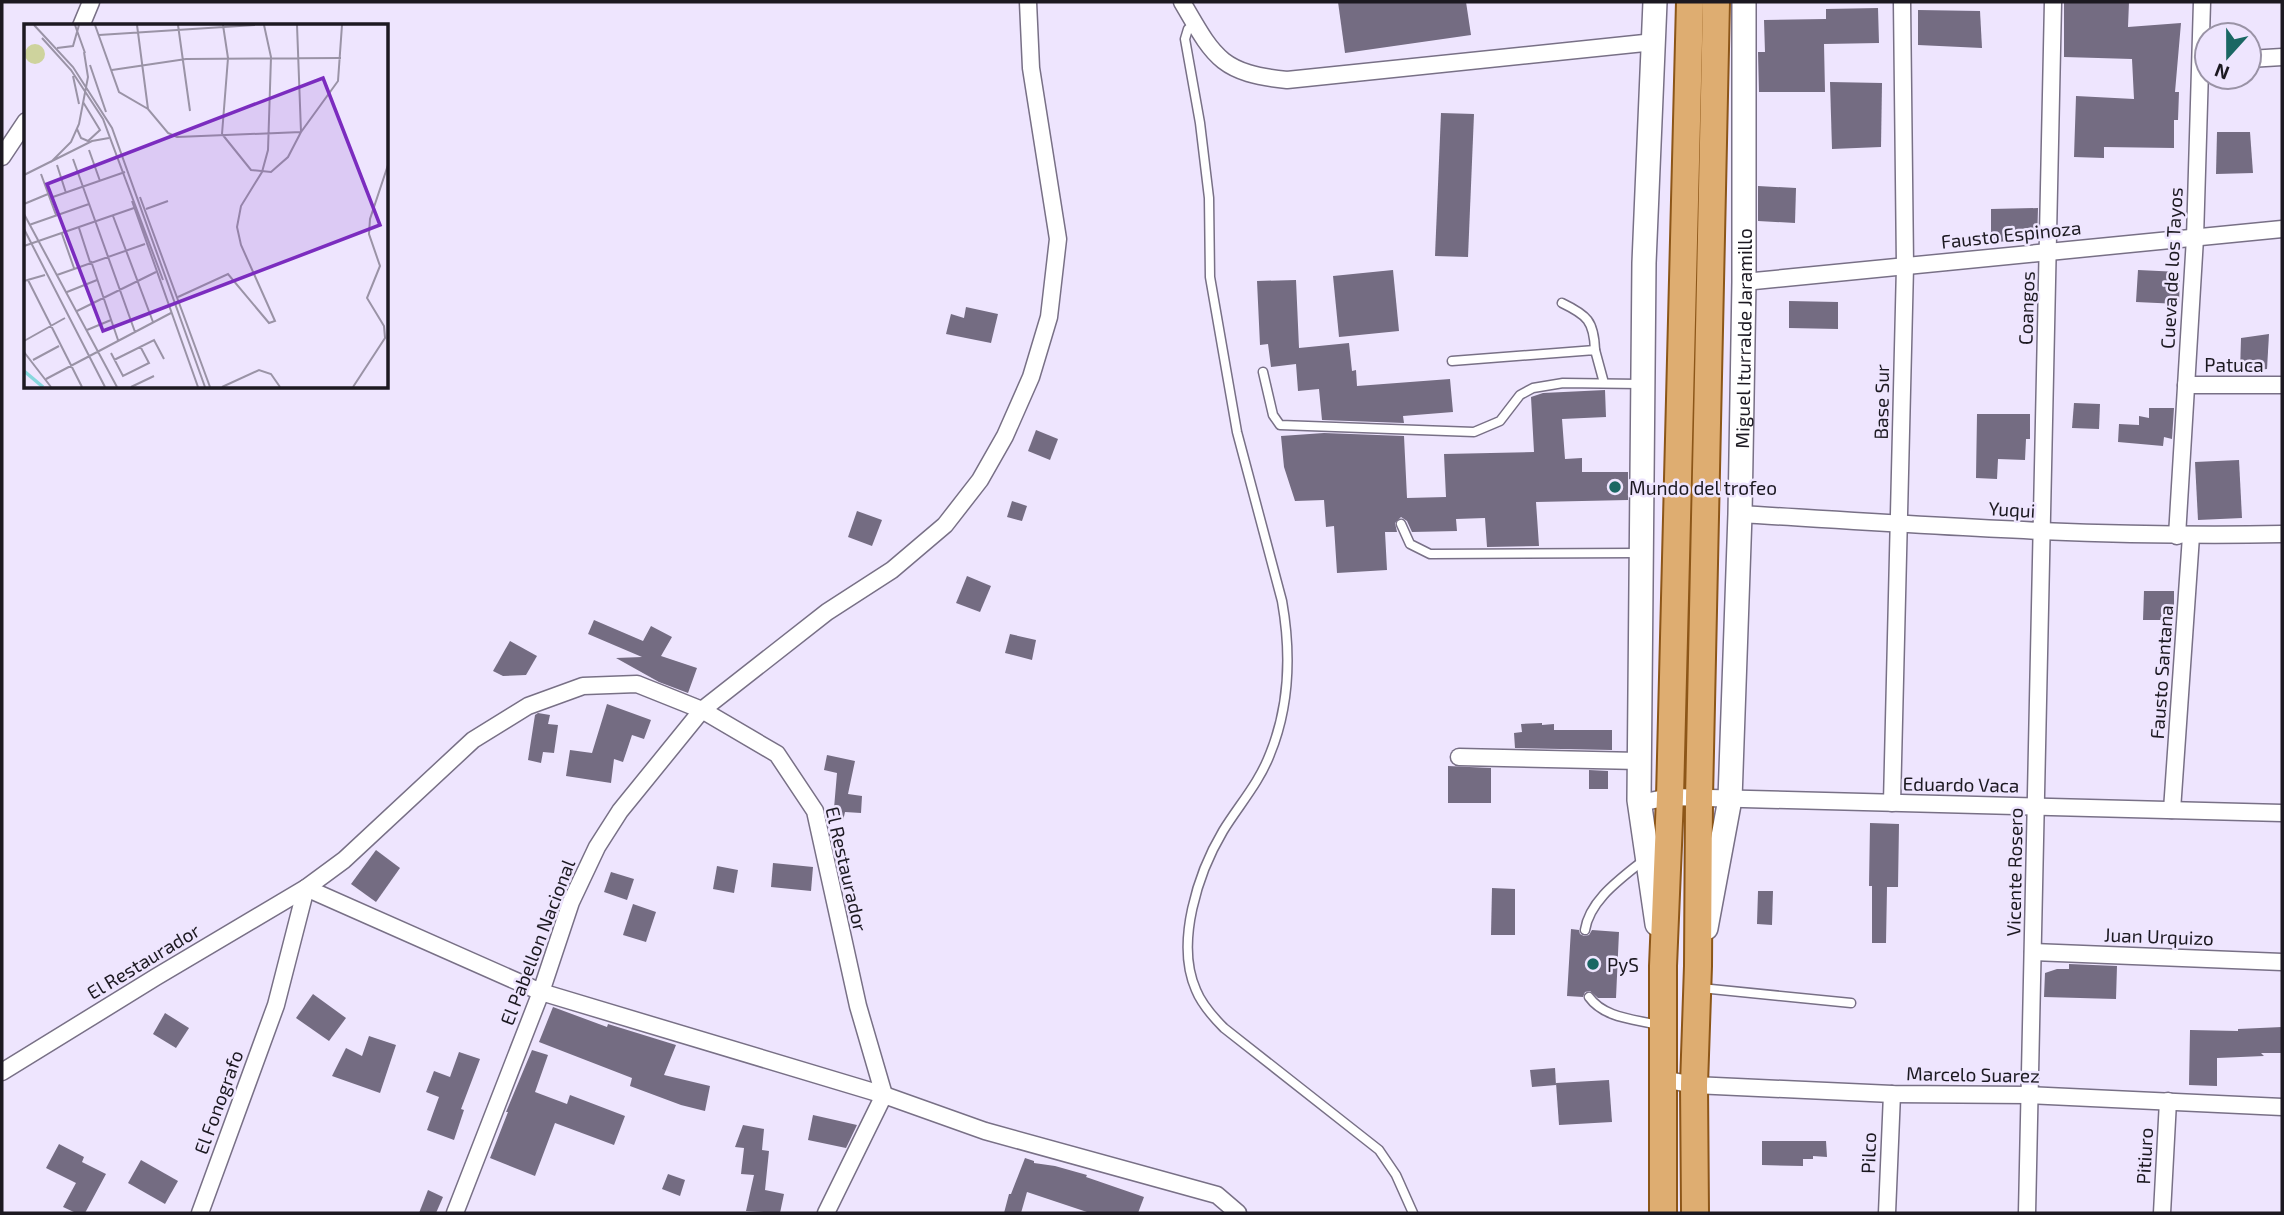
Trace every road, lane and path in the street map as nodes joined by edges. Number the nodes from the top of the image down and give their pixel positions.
1 (92, 2) edge
2 (1028, 2) edge
3 (1182, 2) edge
4 (1656, 2) edge
5 (1690, 2) edge
6 (1716, 2) edge
7 (1744, 2) edge
8 (1902, 2) edge
9 (2053, 2) edge
10 (2202, 2) edge
11 (2203, 21) edge
12 (82, 24) edge
13 (1195, 24) junction
14 (1654, 42) junction
15 (2282, 57) edge
16 (2263, 58) edge
17 (2202, 91) edge
18 (24, 124) edge
19 (2, 157) edge
20 (2282, 229) edge
21 (2195, 237) junction
22 (2049, 251) junction
23 (1905, 266) junction
24 (1744, 282) junction
25 (1562, 303) dead end
26 (1594, 350) junction
27 (1452, 361) dead end
28 (1263, 372) dead end
29 (1604, 383) junction
30 (1643, 384) junction
31 (2186, 385) junction
32 (2282, 385) edge
33 (1740, 514) junction
34 (1899, 523) junction
35 (1401, 524) dead end
36 (2040, 532) junction
37 (2282, 534) edge
38 (2184, 536) junction
39 (1641, 553) junction
40 (702, 710) junction
41 (1459, 757) dead end
42 (1639, 761) junction
43 (1670, 797) junction
44 (1699, 798) junction
45 (1730, 799) junction
46 (1639, 803) junction
47 (1892, 803) junction
48 (2036, 807) junction
49 (2172, 810) junction
50 (2282, 813) edge
51 (1647, 858) junction
52 (306, 888) junction
53 (1585, 930) dead end
54 (2033, 952) junction
55 (2282, 962) edge
56 (1663, 966) junction
57 (1698, 977) junction
58 (541, 992) junction
59 (1589, 997) dead end
60 (1851, 1003) dead end
61 (1663, 1026) junction
62 (2, 1072) edge
63 (1663, 1079) junction
64 (1694, 1085) junction
65 (1892, 1094) junction
66 (884, 1095) junction
67 (2029, 1095) junction
68 (2168, 1101) junction
69 (2282, 1107) edge
70 (200, 1213) edge
71 (455, 1213) edge
72 (826, 1213) edge
73 (1238, 1213) edge
74 (1413, 1213) edge
75 (1663, 1213) edge
76 (1695, 1213) edge
77 (1887, 1213) edge
78 (2027, 1213) edge
79 (2162, 1213) edge

1 - 12 street
2 - 40 street, El Pabellon Nacional
3 - 13 street
4 - 14 main road
5 - 43 main road
6 - 44 main road, Miguel Iturralde Jaramillo
7 - 24 main road, Miguel Iturralde Jaramillo
8 - 23 street, Base Sur
9 - 22 street, Coangos
10 - 11 street, Cueva de los Tayos
13 - 14 street
13 - 74 lane
14 - 30 main road
15 - 16 street
17 - 21 street, Cueva de los Tayos
18 - 19 street
20 - 21 street, Fausto Espinoza
21 - 22 street, Fausto Espinoza
21 - 31 street, Cueva de los Tayos
22 - 23 street, Fausto Espinoza
22 - 36 street, Coangos
23 - 24 street, Fausto Espinoza
23 - 34 street, Base Sur
24 - 33 main road, Miguel Iturralde Jaramillo
25 - 26 lane
26 - 27 lane
26 - 29 lane
28 - 29 lane
29 - 30 lane
30 - 39 main road
31 - 32 street, Patuca
31 - 38 street, Cueva de los Tayos
33 - 34 street, Yuqui
33 - 45 main road, Miguel Iturralde Jaramillo
34 - 36 street, Yuqui
34 - 47 street, Base Sur
35 - 39 lane
36 - 38 street, Yuqui
36 - 48 street, Vicente Rosero
37 - 38 street, Yuqui
38 - 49 street, Fausto Santana
39 - 42 main road
40 - 52 street, El Restaurador
40 - 58 street, El Pabellon Nacional
40 - 66 street, El Restaurador
41 - 42 street
42 - 46 main road
43 - 44 street, Eduardo Vaca
43 - 46 street, Eduardo Vaca
43 - 56 main road
44 - 45 street, Eduardo Vaca
44 - 57 main road, Miguel Iturralde Jaramillo
45 - 47 street, Eduardo Vaca
45 - 57 main road, Miguel Iturralde Jaramillo
46 - 51 main road
47 - 48 street, Eduardo Vaca
48 - 49 street, Eduardo Vaca
48 - 54 street, Vicente Rosero
49 - 50 street, Eduardo Vaca
51 - 53 lane
51 - 56 main road
52 - 58 street
52 - 62 street, El Restaurador
52 - 70 street, El Fonografo
54 - 55 street, Juan Urquizo
54 - 67 street, Vicente Rosero
56 - 61 main road
57 - 60 lane
57 - 64 main road, Miguel Iturralde Jaramillo
58 - 66 street
58 - 71 street, El Pabellon Nacional
59 - 61 lane
61 - 63 main road
63 - 64 street, Marcelo Suarez
63 - 75 main road
64 - 65 street, Marcelo Suarez
64 - 76 main road, Miguel Iturralde Jaramillo
65 - 67 street, Marcelo Suarez
65 - 77 street, Pilco
66 - 72 street
66 - 73 street
67 - 68 street, Marcelo Suarez
67 - 78 street, Vicente Rosero
68 - 69 street, Marcelo Suarez
68 - 79 street, Pitiuro

